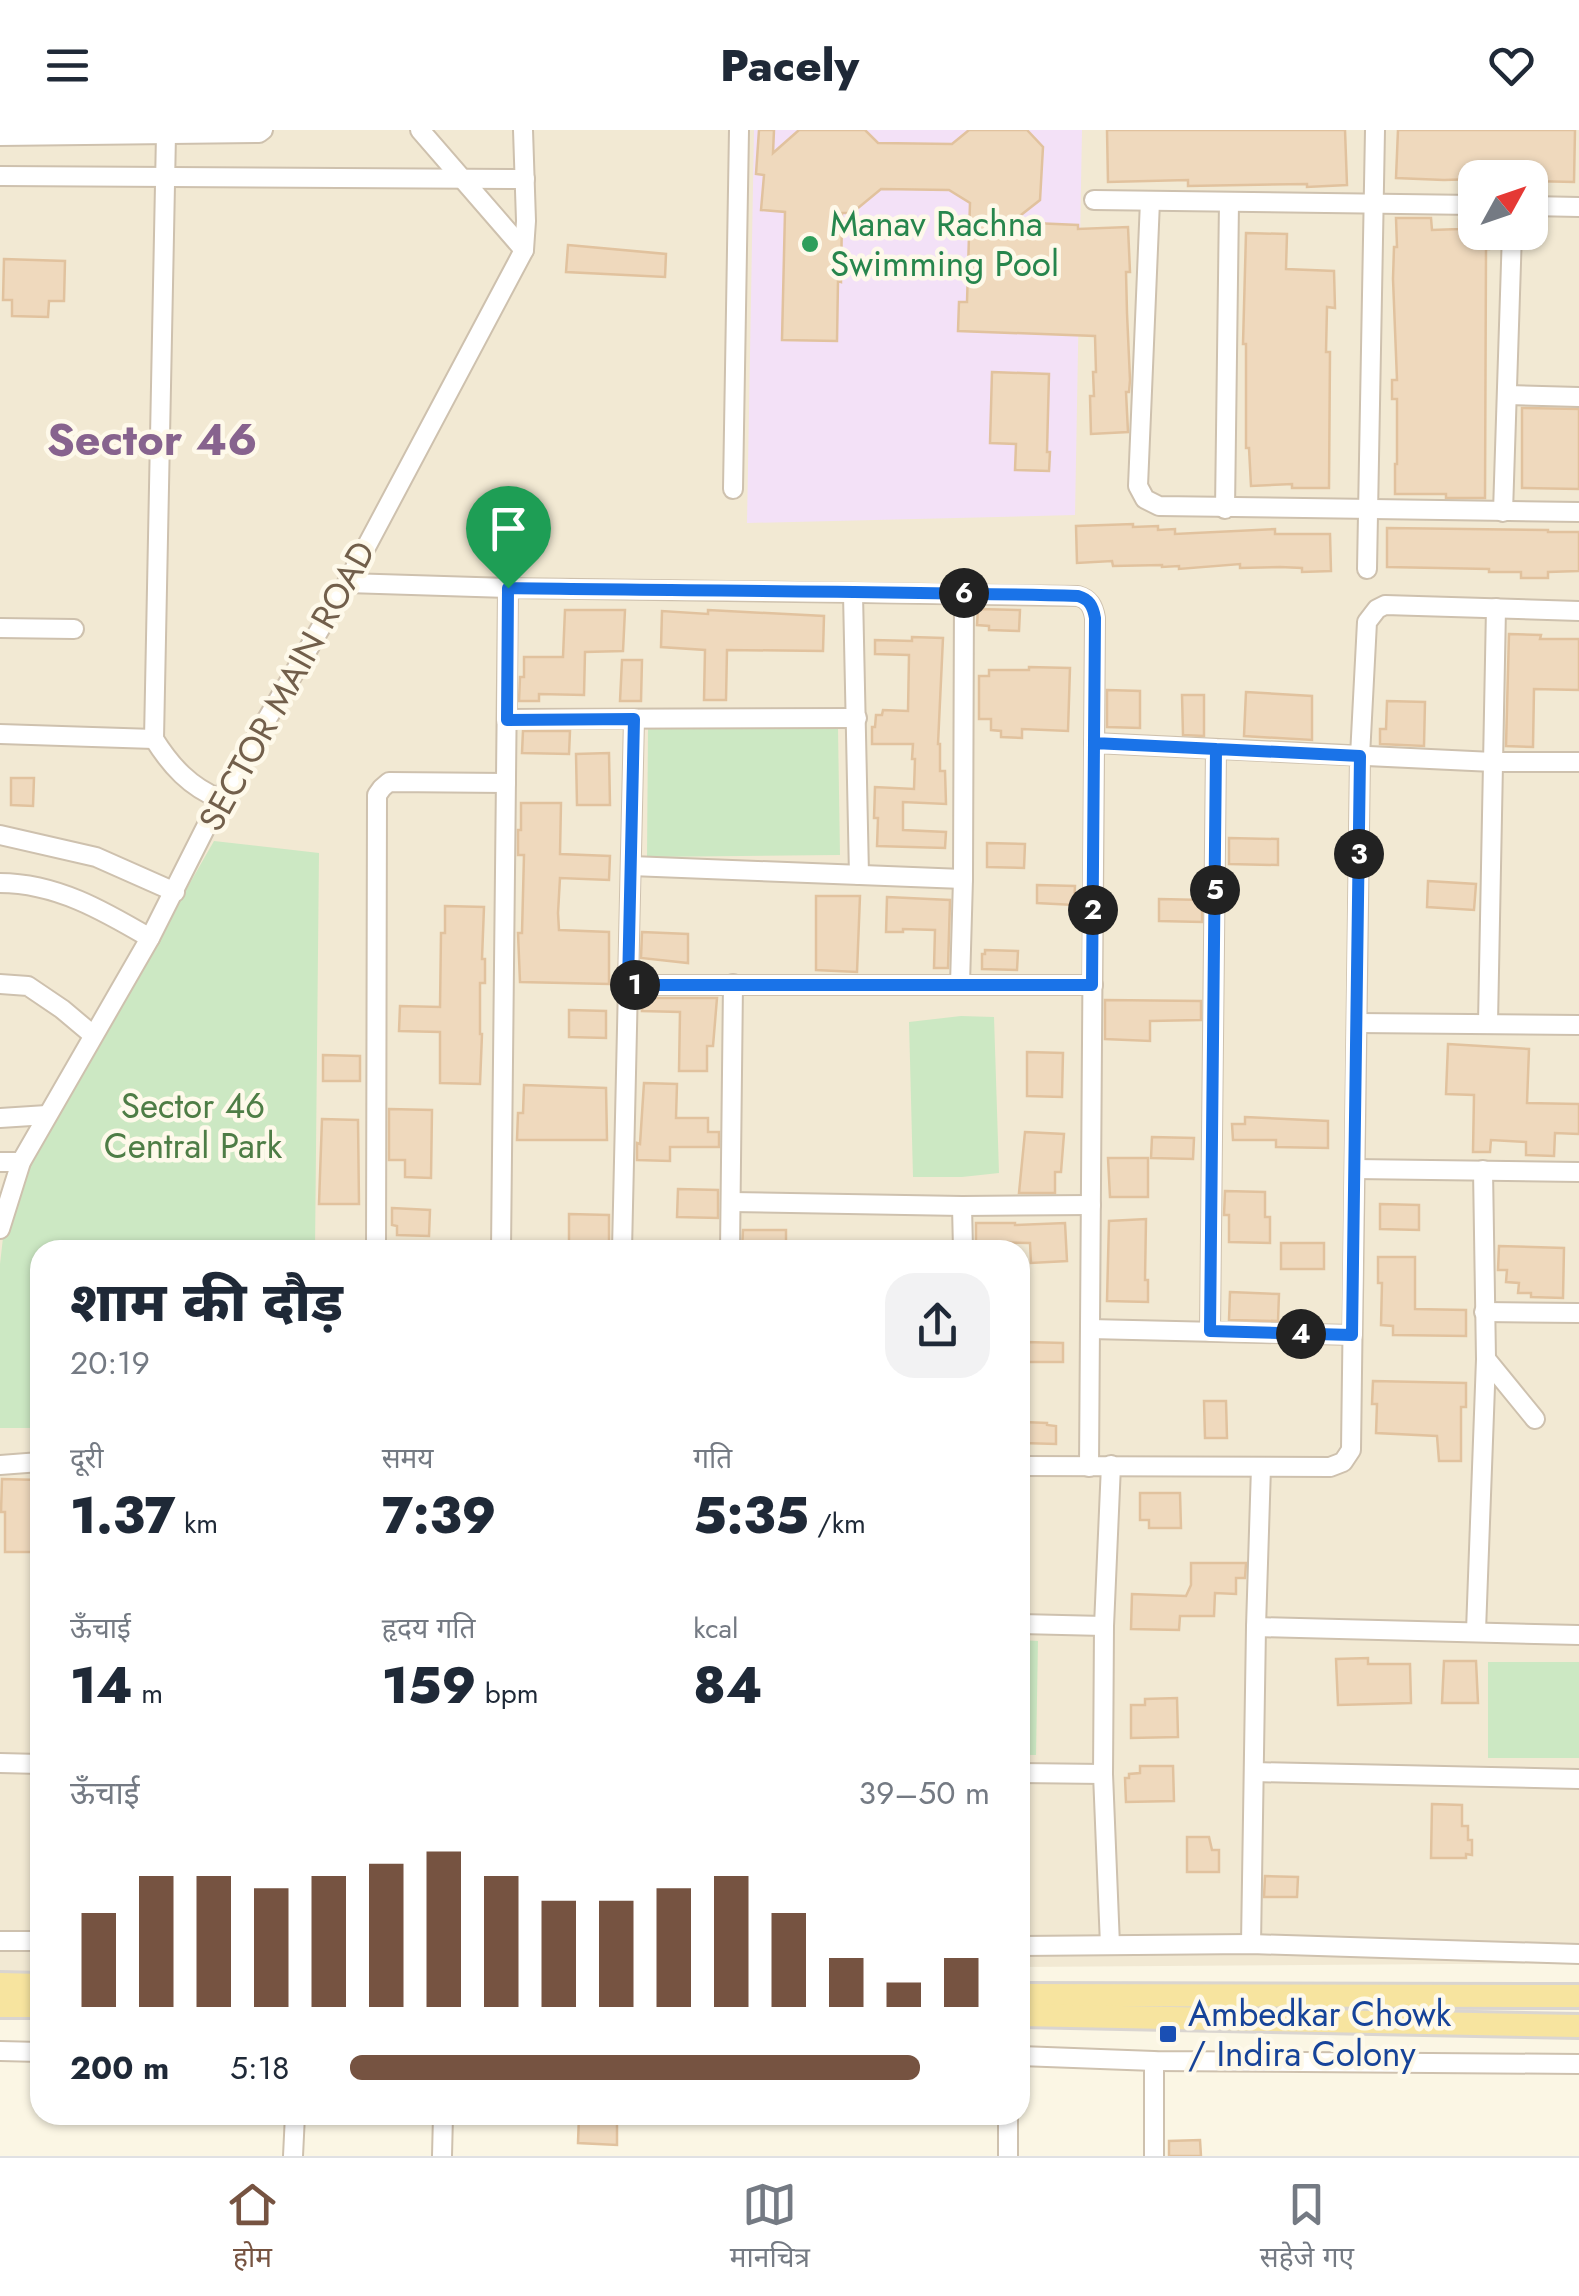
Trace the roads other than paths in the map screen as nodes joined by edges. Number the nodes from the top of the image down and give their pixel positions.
1 (420, 130) edge
2 (524, 130) edge
3 (739, 130) edge
4 (1376, 130) edge
5 (259, 131) edge
6 (166, 134) junction
7 (0, 136) edge
8 (0, 176) edge
9 (166, 178) junction
10 (525, 180) junction
11 (463, 181) junction
12 (1094, 200) dead end
13 (1150, 200) junction
14 (1230, 202) junction
15 (1374, 204) junction
16 (1458, 205) edge
17 (1548, 206) edge
18 (1579, 206) edge
19 (524, 250) junction
20 (1511, 250) edge
21 (1506, 395) junction
22 (1579, 396) edge
23 (734, 488) dead end
24 (1224, 509) junction
25 (1368, 510) junction
26 (1503, 512) junction
27 (1579, 512) edge
28 (1366, 569) dead end
29 (347, 583) junction
30 (508, 588) junction
31 (964, 593) junction
32 (853, 594) junction
33 (1496, 608) junction
34 (1579, 612) edge
35 (0, 628) edge
36 (74, 629) dead end
37 (857, 718) junction
38 (634, 719) junction
39 (507, 720) junction
40 (0, 734) edge
41 (154, 739) junction
42 (1094, 743) junction
43 (1216, 749) junction
44 (1360, 756) junction
45 (1494, 762) junction
46 (1579, 762) edge
47 (506, 782) junction
48 (220, 799) junction
49 (0, 836) edge
50 (631, 866) junction
51 (859, 875) junction
52 (963, 879) junction
53 (0, 883) edge
54 (175, 892) junction
55 (150, 938) junction
56 (0, 984) edge
57 (733, 984) junction
58 (960, 984) junction
59 (628, 985) junction
60 (1092, 985) junction
61 (1357, 1023) junction
62 (1488, 1023) junction
63 (1579, 1025) edge
64 (93, 1035) junction
65 (48, 1114) junction
66 (0, 1118) edge
67 (0, 1162) edge
68 (21, 1162) junction
69 (1355, 1169) junction
70 (1484, 1170) junction
71 (1579, 1172) edge
72 (730, 1202) junction
73 (962, 1206) junction
74 (1091, 1206) junction
75 (0, 1229) edge
76 (376, 1240) edge
77 (501, 1240) edge
78 (622, 1240) edge
79 (730, 1240) edge
80 (963, 1240) edge
81 (1484, 1312) junction
82 (1579, 1314) edge
83 (1090, 1329) junction
84 (1210, 1331) junction
85 (1352, 1335) junction
86 (1486, 1359) junction
87 (1535, 1419) dead end
88 (30, 1463) edge
89 (0, 1465) edge
90 (1111, 1465) junction
91 (1030, 1466) edge
92 (1089, 1467) junction
93 (1261, 1467) junction
94 (1030, 1624) edge
95 (1104, 1626) junction
96 (1256, 1627) junction
97 (1476, 1631) junction
98 (1579, 1635) edge
99 (0, 1763) edge
100 (30, 1764) edge
101 (1030, 1772) edge
102 (1254, 1772) junction
103 (1103, 1774) junction
104 (1579, 1779) edge
105 (0, 1940) edge
106 (30, 1941) edge
107 (1110, 1944) junction
108 (1251, 1944) junction
109 (1030, 1946) edge
110 (1579, 1954) edge
111 (0, 1984) edge
112 (30, 1984) edge
113 (1030, 1995) edge
114 (1579, 1996) edge
115 (0, 2006) edge
116 (30, 2006) edge
117 (1030, 2016) edge
118 (1579, 2026) edge
119 (0, 2051) edge
120 (30, 2052) edge
121 (1030, 2056) edge
122 (1154, 2060) junction
123 (1579, 2064) edge
124 (294, 2125) edge
125 (443, 2125) edge
126 (1008, 2125) edge
127 (294, 2156) edge
128 (442, 2156) edge
129 (1008, 2156) edge
130 (1154, 2156) edge

1 - 11 street
2 - 10 street, SECTOR MAIN ROAD
3 - 23 street
4 - 15 street
5 - 6 street
6 - 7 street
6 - 9 street
8 - 9 street
9 - 11 street
9 - 41 street
10 - 11 street
10 - 19 street, SECTOR MAIN ROAD
11 - 19 street
12 - 13 street
13 - 14 street
13 - 24 street
14 - 15 street
14 - 24 street
15 - 16 street
15 - 25 street
17 - 18 street
19 - 29 street, SECTOR MAIN ROAD
20 - 21 street
21 - 22 street
21 - 26 street
24 - 25 street
25 - 26 street
25 - 28 street
26 - 27 street
29 - 30 street
29 - 48 street, SECTOR MAIN ROAD
30 - 32 street
30 - 39 street
31 - 32 street
31 - 42 street
31 - 52 street
32 - 37 street
33 - 34 street
33 - 44 street
33 - 45 street
35 - 36 street
37 - 38 street
37 - 51 street
38 - 39 street
38 - 50 street
39 - 47 street
40 - 41 street
41 - 48 street
42 - 43 street
42 - 60 street
43 - 44 street
43 - 84 street
44 - 45 street
44 - 61 street
45 - 46 street
45 - 62 street
47 - 76 street
47 - 77 street
48 - 54 street, SECTOR MAIN ROAD
49 - 54 street
50 - 51 street
50 - 59 street
51 - 52 street
52 - 58 street
53 - 55 street
54 - 55 street, SECTOR MAIN ROAD
55 - 64 street, SECTOR MAIN ROAD
56 - 64 street
57 - 58 street
57 - 59 street
57 - 72 street
58 - 60 street
59 - 78 street
60 - 74 street
61 - 62 street
61 - 69 street
62 - 63 street
64 - 65 street, SECTOR MAIN ROAD
65 - 66 street
65 - 68 street, SECTOR MAIN ROAD
67 - 68 street
68 - 75 street, SECTOR MAIN ROAD
69 - 70 street
69 - 85 street
70 - 71 street
70 - 81 street
72 - 73 street
72 - 79 street
73 - 74 street
73 - 80 street
74 - 83 street
81 - 82 street
81 - 86 street
83 - 84 street
83 - 92 street
84 - 85 street
85 - 93 street
86 - 87 street
86 - 97 street
88 - 89 street
90 - 92 street
90 - 93 street
90 - 95 street
91 - 92 street
93 - 96 street
94 - 95 street
95 - 103 street
96 - 97 street
96 - 102 street
97 - 98 street
99 - 100 street
101 - 103 street
102 - 104 street
102 - 108 street
103 - 107 street
105 - 106 street
107 - 108 street
107 - 109 street
108 - 110 street
111 - 112 main road
113 - 114 main road
115 - 116 main road
117 - 118 main road
119 - 120 street
121 - 122 street
122 - 123 street
122 - 130 street
124 - 127 street
125 - 128 street
126 - 129 street

